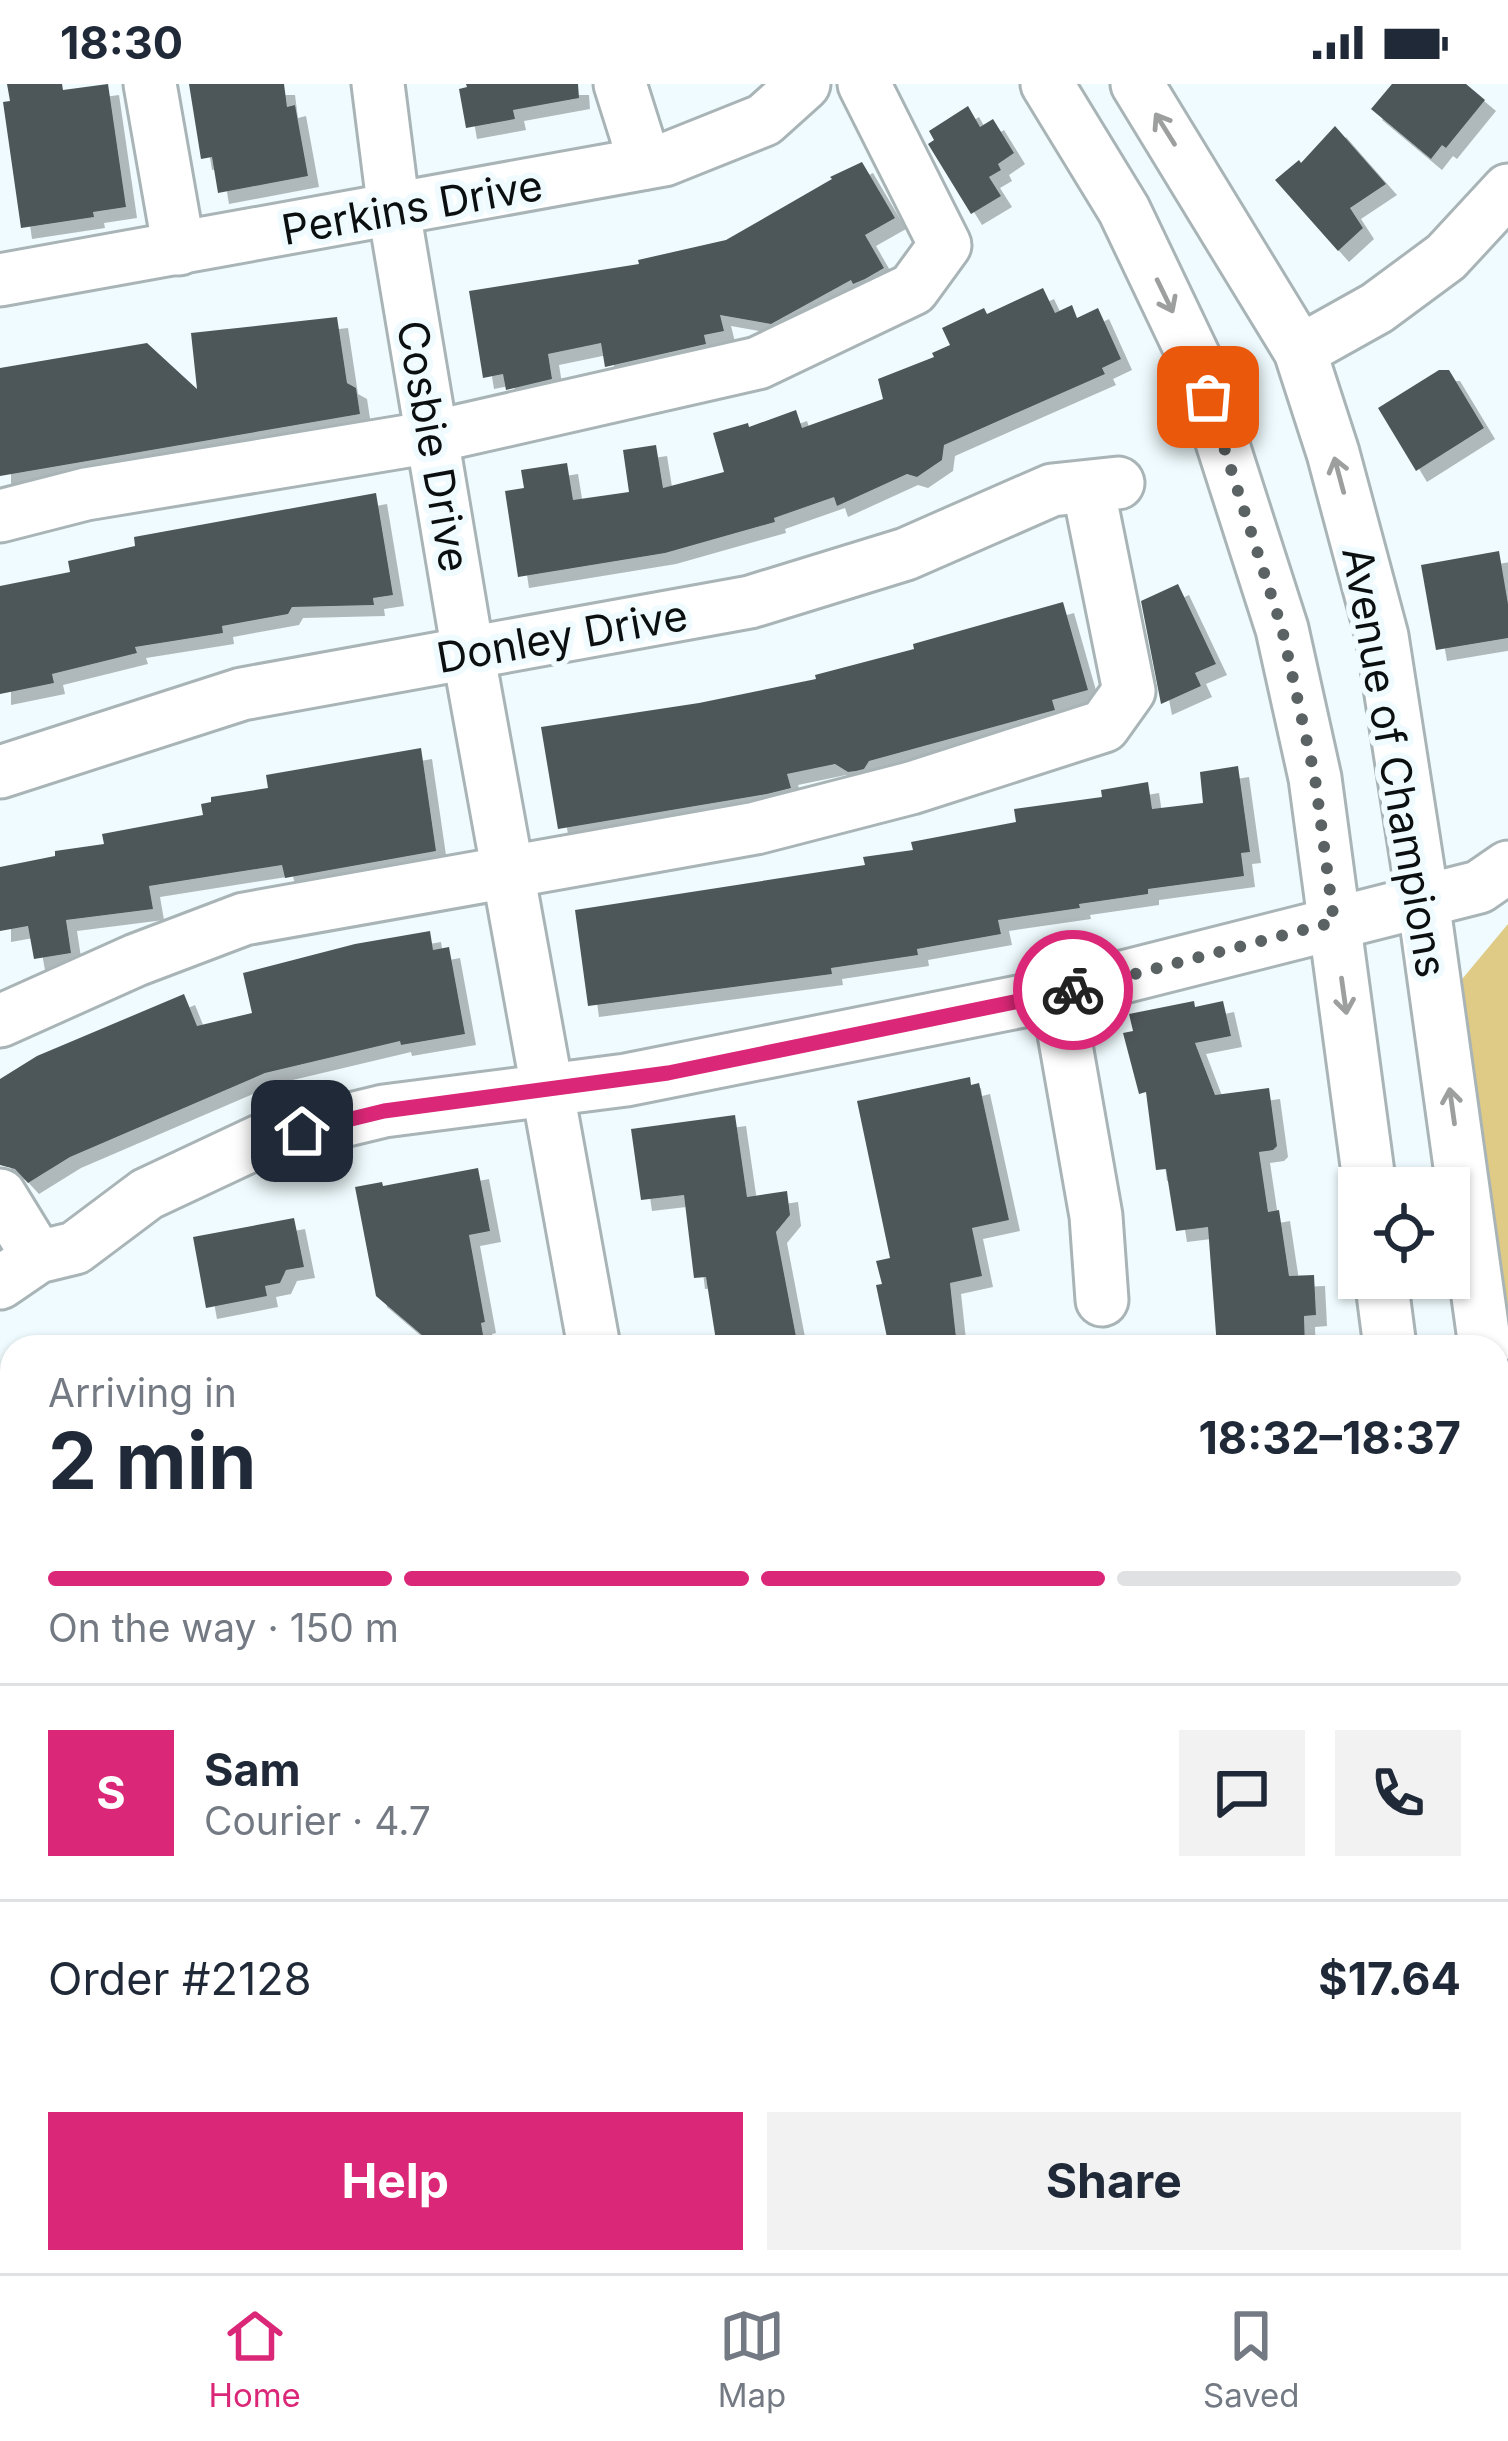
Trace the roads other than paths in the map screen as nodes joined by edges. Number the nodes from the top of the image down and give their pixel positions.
1 (150, 84) edge
2 (378, 84) edge
3 (620, 84) edge
4 (804, 84) edge
5 (864, 84) edge
6 (1047, 84) edge
7 (1137, 84) edge
8 (645, 164) junction
9 (1508, 190) edge
10 (394, 211) junction
11 (178, 249) junction
12 (0, 280) edge
13 (1300, 351) junction
14 (432, 437) junction
15 (0, 515) edge
16 (468, 652) junction
17 (0, 772) edge
18 (1508, 867) edge
19 (507, 872) junction
20 (1424, 900) junction
21 (1334, 922) junction
22 (1057, 994) junction
23 (0, 1021) edge
24 (546, 1090) junction
25 (1367, 1167) edge
26 (0, 1196) edge
27 (19, 1270) edge
28 (1384, 1299) edge
29 (1102, 1300) dead end
30 (592, 1335) edge
31 (1389, 1335) edge
32 (1483, 1335) edge

1 - 11 street
2 - 10 street, Cosbie Drive
3 - 8 street
4 - 8 street, Perkins Drive
5 - 14 street
6 -> 21 street, Avenue of Champions
13 -> 7 street, Avenue of Champions
8 - 10 street, Perkins Drive
9 - 13 street
10 - 11 street, Perkins Drive
10 - 14 street, Cosbie Drive
11 - 12 street, Perkins Drive
20 -> 13 street, Avenue of Champions
14 - 15 street
14 - 16 street, Cosbie Drive
16 - 17 street, Donley Drive
16 - 19 street, Cosbie Drive
16 - 19 street, Donley Drive
18 - 20 street
19 - 23 street
19 - 24 street, Cosbie Drive
20 - 21 street
32 -> 20 street, Avenue of Champions
21 - 22 street
21 -> 25 street, Avenue of Champions
22 - 24 street
22 - 29 street
24 - 27 street
24 - 30 street, Cosbie Drive
26 - 27 street
28 - 31 street

